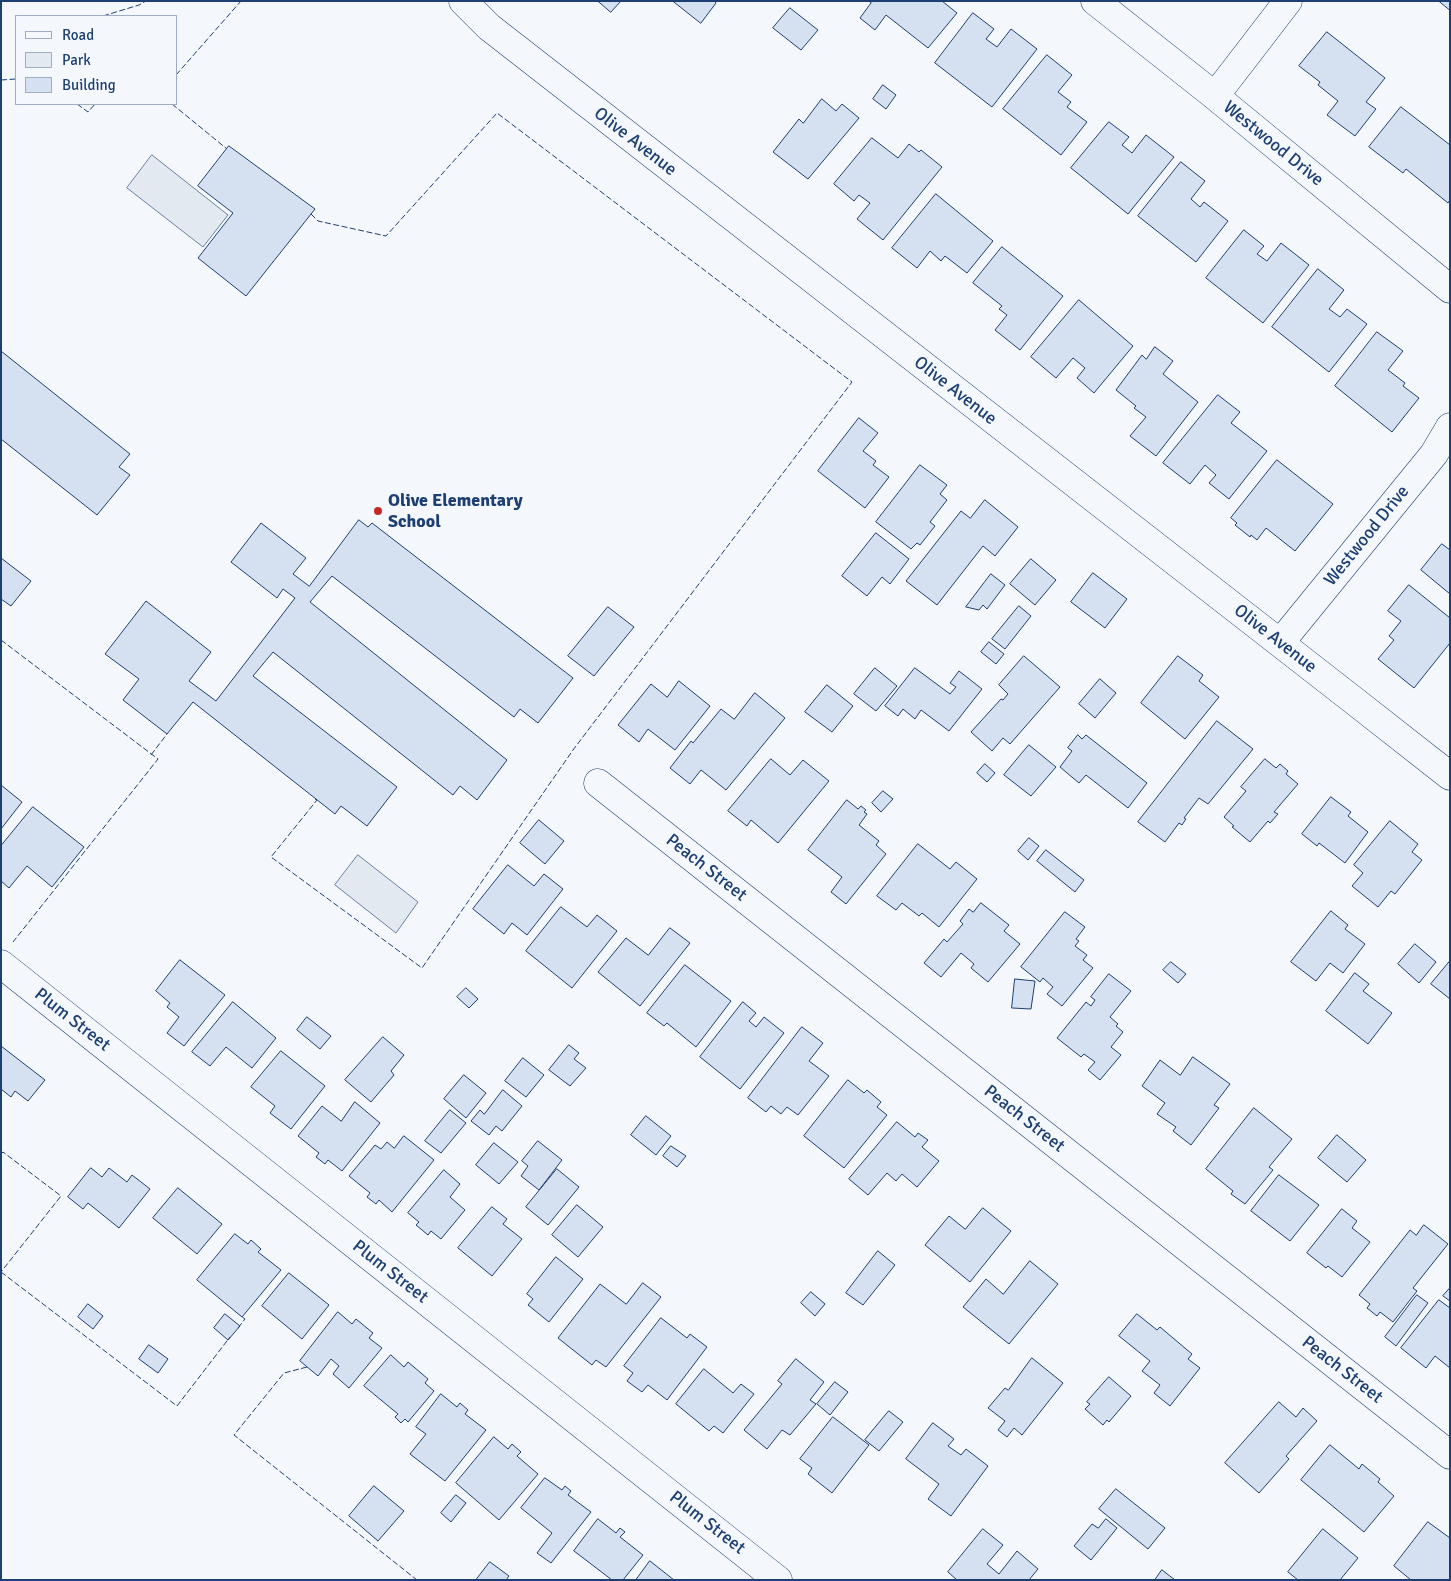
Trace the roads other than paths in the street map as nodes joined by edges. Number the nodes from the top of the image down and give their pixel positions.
1 (463, 1) edge
2 (1095, 1) edge
3 (1288, 1) edge
4 (1215, 96) junction
5 (1450, 289) edge
6 (1450, 427) edge
7 (1280, 643) junction
8 (1450, 776) edge
9 (598, 783) dead end
10 (1, 964) edge
11 (1450, 1455) edge
12 (778, 1580) edge

1 - 7 street, Olive Avenue
2 - 4 street, Westwood Drive
3 - 4 street
4 - 5 street, Westwood Drive
6 - 7 street, Westwood Drive
7 - 8 street, Olive Avenue
9 - 11 street, Peach Street
10 - 12 street, Plum Street

